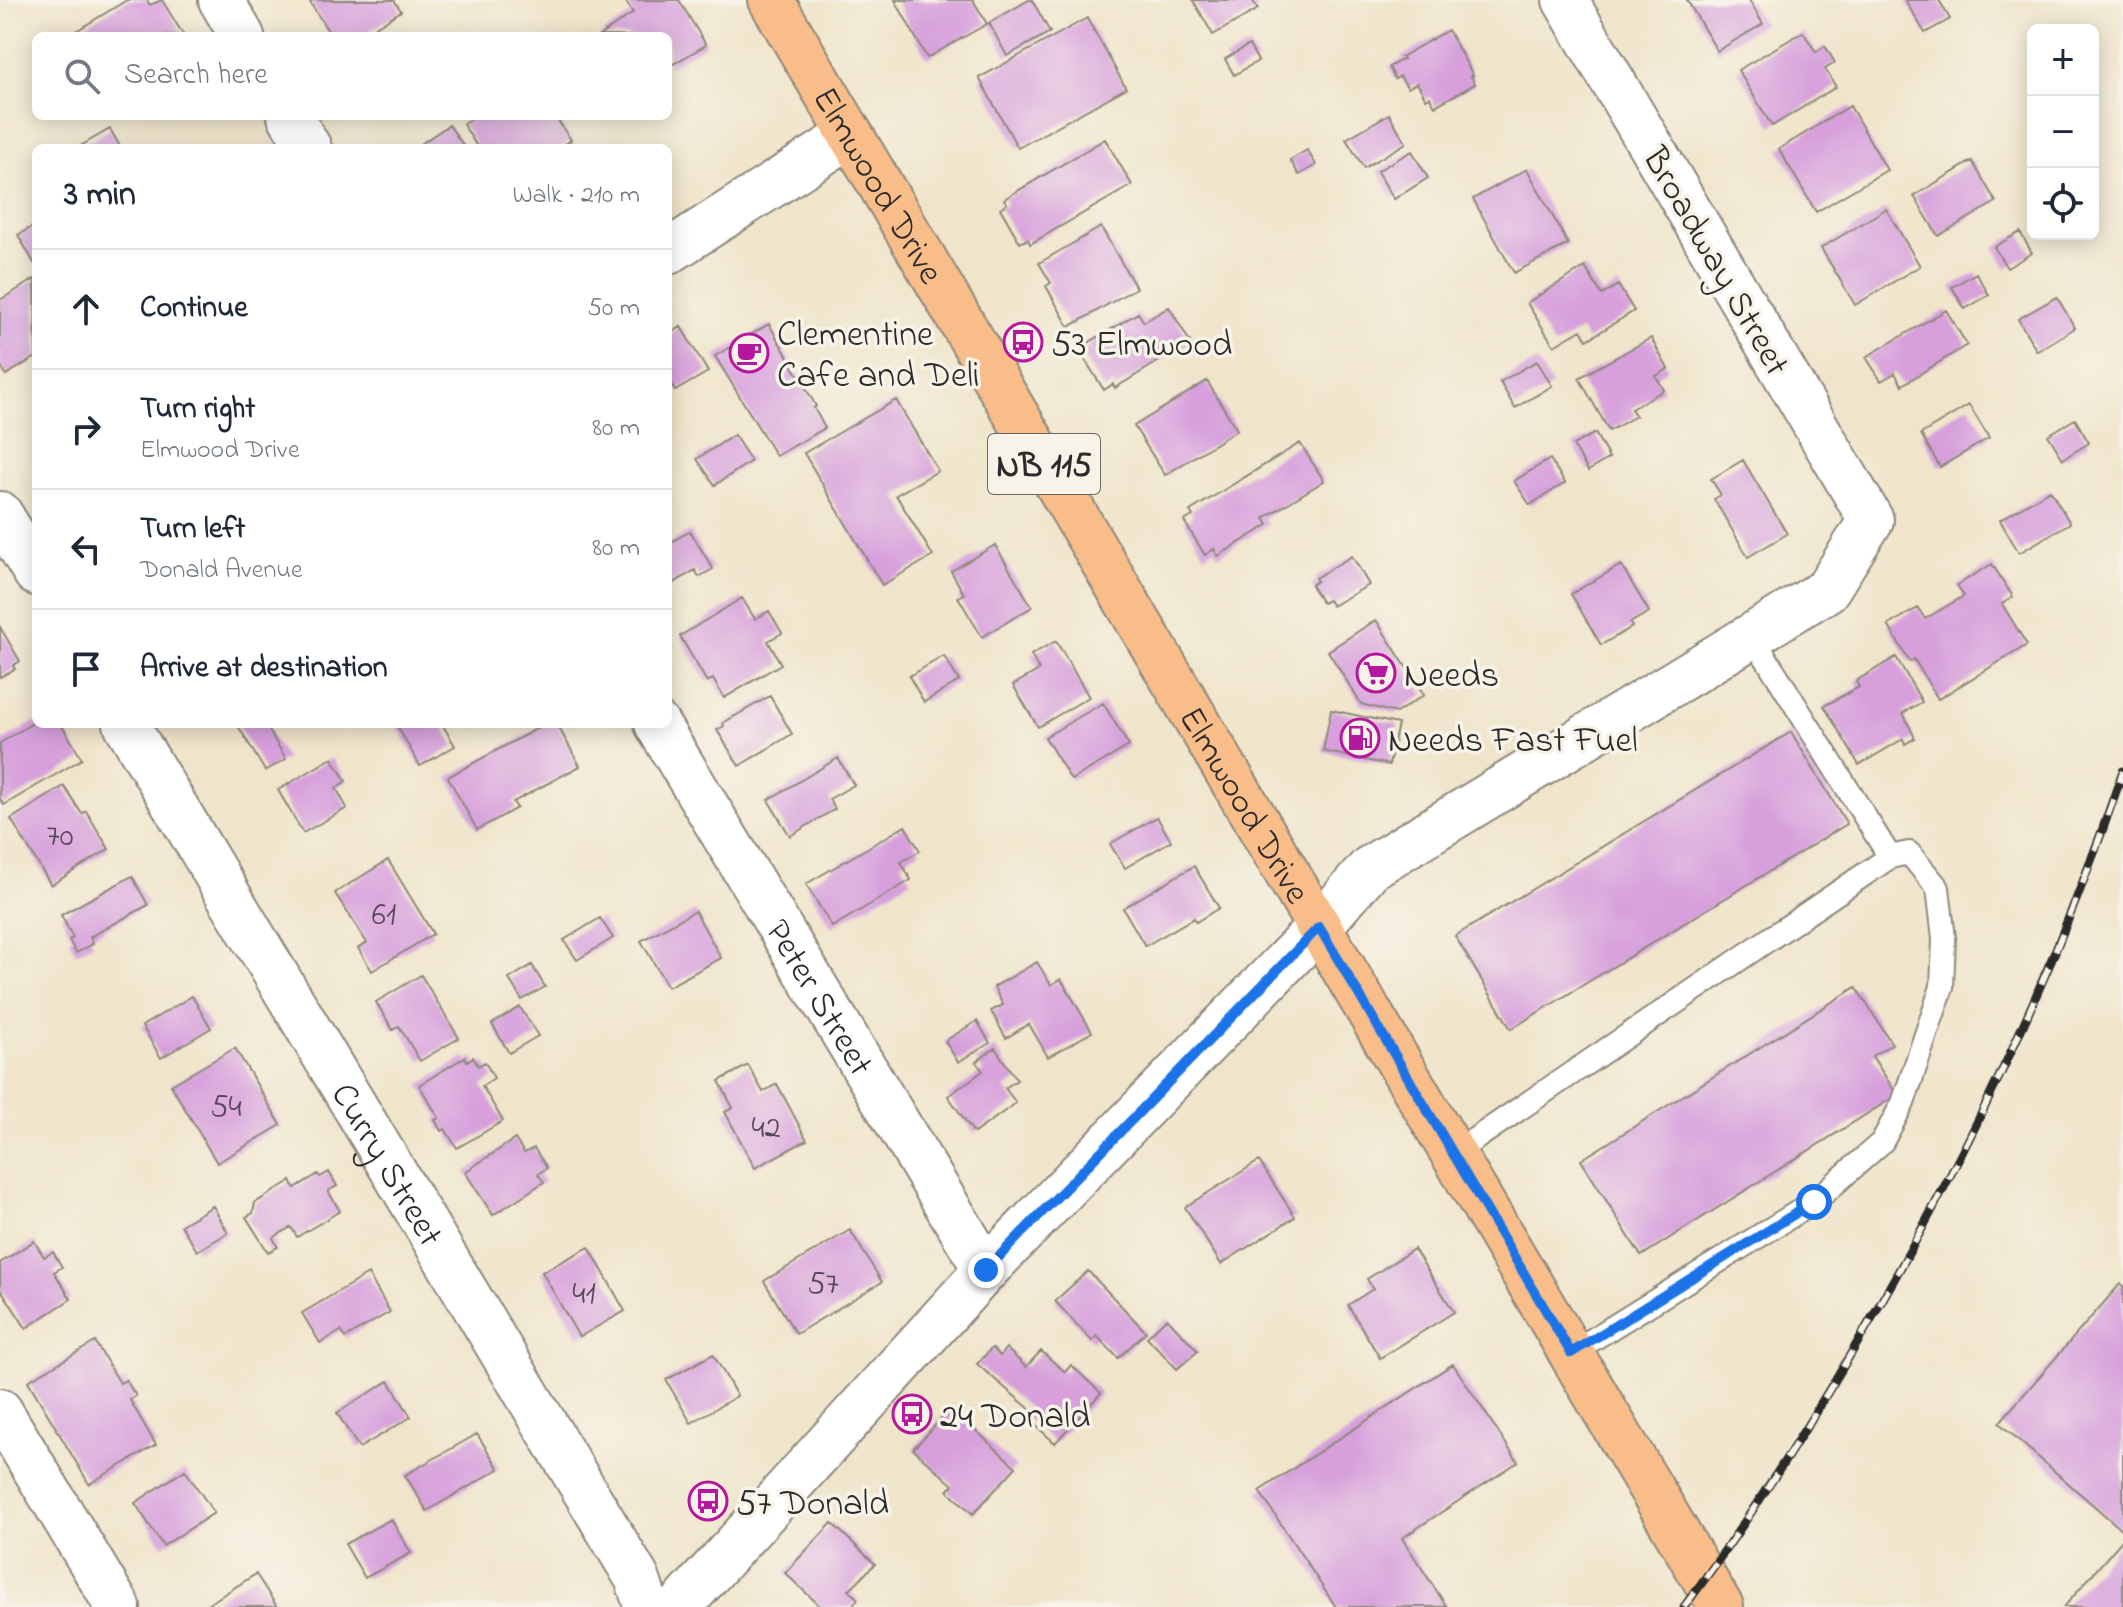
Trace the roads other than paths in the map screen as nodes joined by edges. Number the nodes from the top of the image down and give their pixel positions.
1 (221, 0) edge
2 (771, 0) edge
3 (1565, 0) edge
4 (240, 32) edge
5 (292, 120) edge
6 (849, 136) junction
7 (307, 144) edge
8 (672, 249) edge
9 (0, 514) edge
10 (32, 566) edge
11 (1751, 634) junction
12 (128, 728) edge
13 (659, 728) edge
14 (1890, 857) junction
15 (1319, 927) junction
16 (1453, 1154) junction
17 (986, 1270) junction
18 (1571, 1353) junction
19 (0, 1411) edge
20 (118, 1607) edge
21 (647, 1607) edge
22 (679, 1607) edge
23 (1721, 1607) edge

1 - 4 street
2 - 6 main road, Elmwood Drive / NB 115
3 - 11 street, Broadway Street
5 - 7 street
6 - 8 street
6 - 15 main road, Elmwood Drive / NB 115
9 - 10 street
11 - 14 lane
11 - 15 street
12 - 21 street, Curry Street
13 - 17 street, Peter Street
14 - 16 lane
14 - 18 lane
15 - 16 main road, Elmwood Drive / NB 115
15 - 17 street
16 - 18 main road, Elmwood Drive / NB 115
17 - 22 street
18 - 23 main road, Elmwood Drive / NB 115
19 - 20 street

